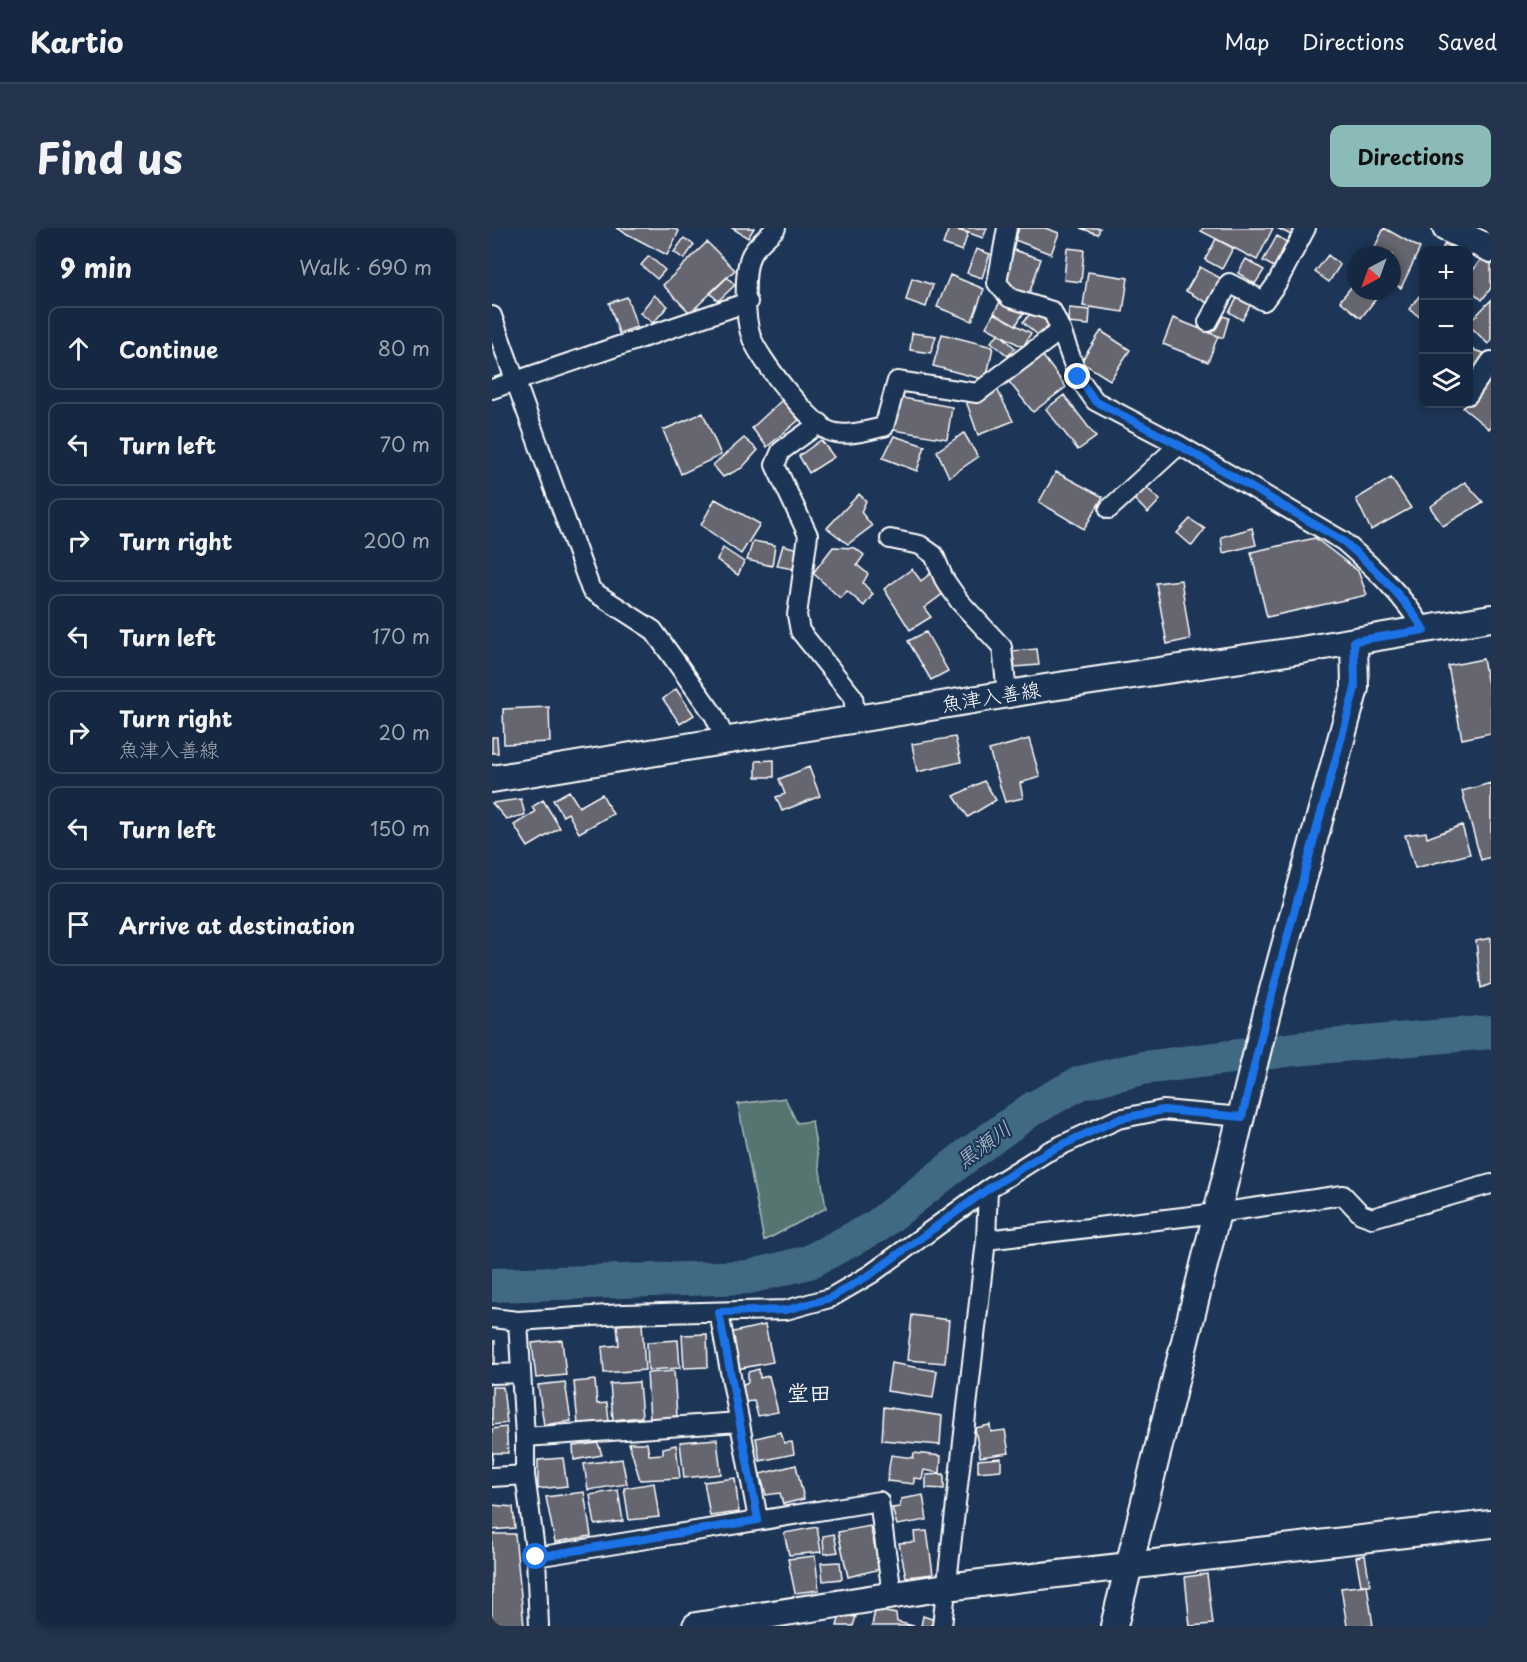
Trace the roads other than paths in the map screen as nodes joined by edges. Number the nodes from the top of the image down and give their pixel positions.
1 (776, 228) edge
2 (1007, 228) edge
3 (1306, 228) edge
4 (1451, 229) edge
5 (1491, 249) edge
6 (748, 302) junction
7 (492, 316) edge
8 (1208, 322) dead end
9 (1062, 330) junction
10 (1491, 361) edge
11 (516, 381) junction
12 (1473, 388) edge
13 (492, 389) edge
14 (820, 423) junction
15 (1179, 445) junction
16 (1109, 509) dead end
17 (890, 539) dead end
18 (1491, 618) edge
19 (1424, 630) junction
20 (1354, 641) junction
21 (1007, 694) junction
22 (856, 719) junction
23 (726, 741) junction
24 (492, 779) edge
25 (1245, 1105) junction
26 (1491, 1184) edge
27 (988, 1189) junction
28 (1216, 1213) junction
29 (986, 1240) junction
30 (719, 1312) junction
31 (492, 1318) edge
32 (518, 1321) junction
33 (521, 1373) junction
34 (492, 1374) edge
35 (739, 1422) junction
36 (525, 1437) junction
37 (525, 1475) junction
38 (492, 1477) edge
39 (758, 1520) junction
40 (1491, 1524) edge
41 (536, 1557) junction
42 (1130, 1568) junction
43 (946, 1587) junction
44 (892, 1594) junction
45 (803, 1618) edge
46 (539, 1626) edge
47 (696, 1626) edge
48 (942, 1626) edge
49 (1114, 1626) edge

1 - 6 street
2 - 9 street
3 - 8 street
4 - 5 street
6 - 11 street
6 - 14 street
7 - 11 street
9 - 14 street
9 - 15 street
10 - 12 street
11 - 13 street
11 - 23 street
14 - 22 street
15 - 16 street
15 - 19 street
17 - 21 street
18 - 19 street, 魚津入善線
19 - 20 street, 魚津入善線
20 - 21 street, 魚津入善線
20 - 25 street
21 - 22 street, 魚津入善線
22 - 23 street, 魚津入善線
23 - 24 street, 魚津入善線
25 - 27 street
25 - 28 street
26 - 28 street
27 - 29 street
27 - 30 street
28 - 29 street
28 - 42 street
29 - 43 street
30 - 32 street
30 - 35 street
31 - 32 street
32 - 33 street
33 - 34 street
33 - 36 street
35 - 36 street
35 - 39 street
36 - 37 street
37 - 38 street
37 - 41 street
39 - 41 street
39 - 44 street
40 - 42 street
41 - 46 street
42 - 43 street
42 - 49 street
43 - 44 street
43 - 48 street
44 - 45 street
45 - 47 street

